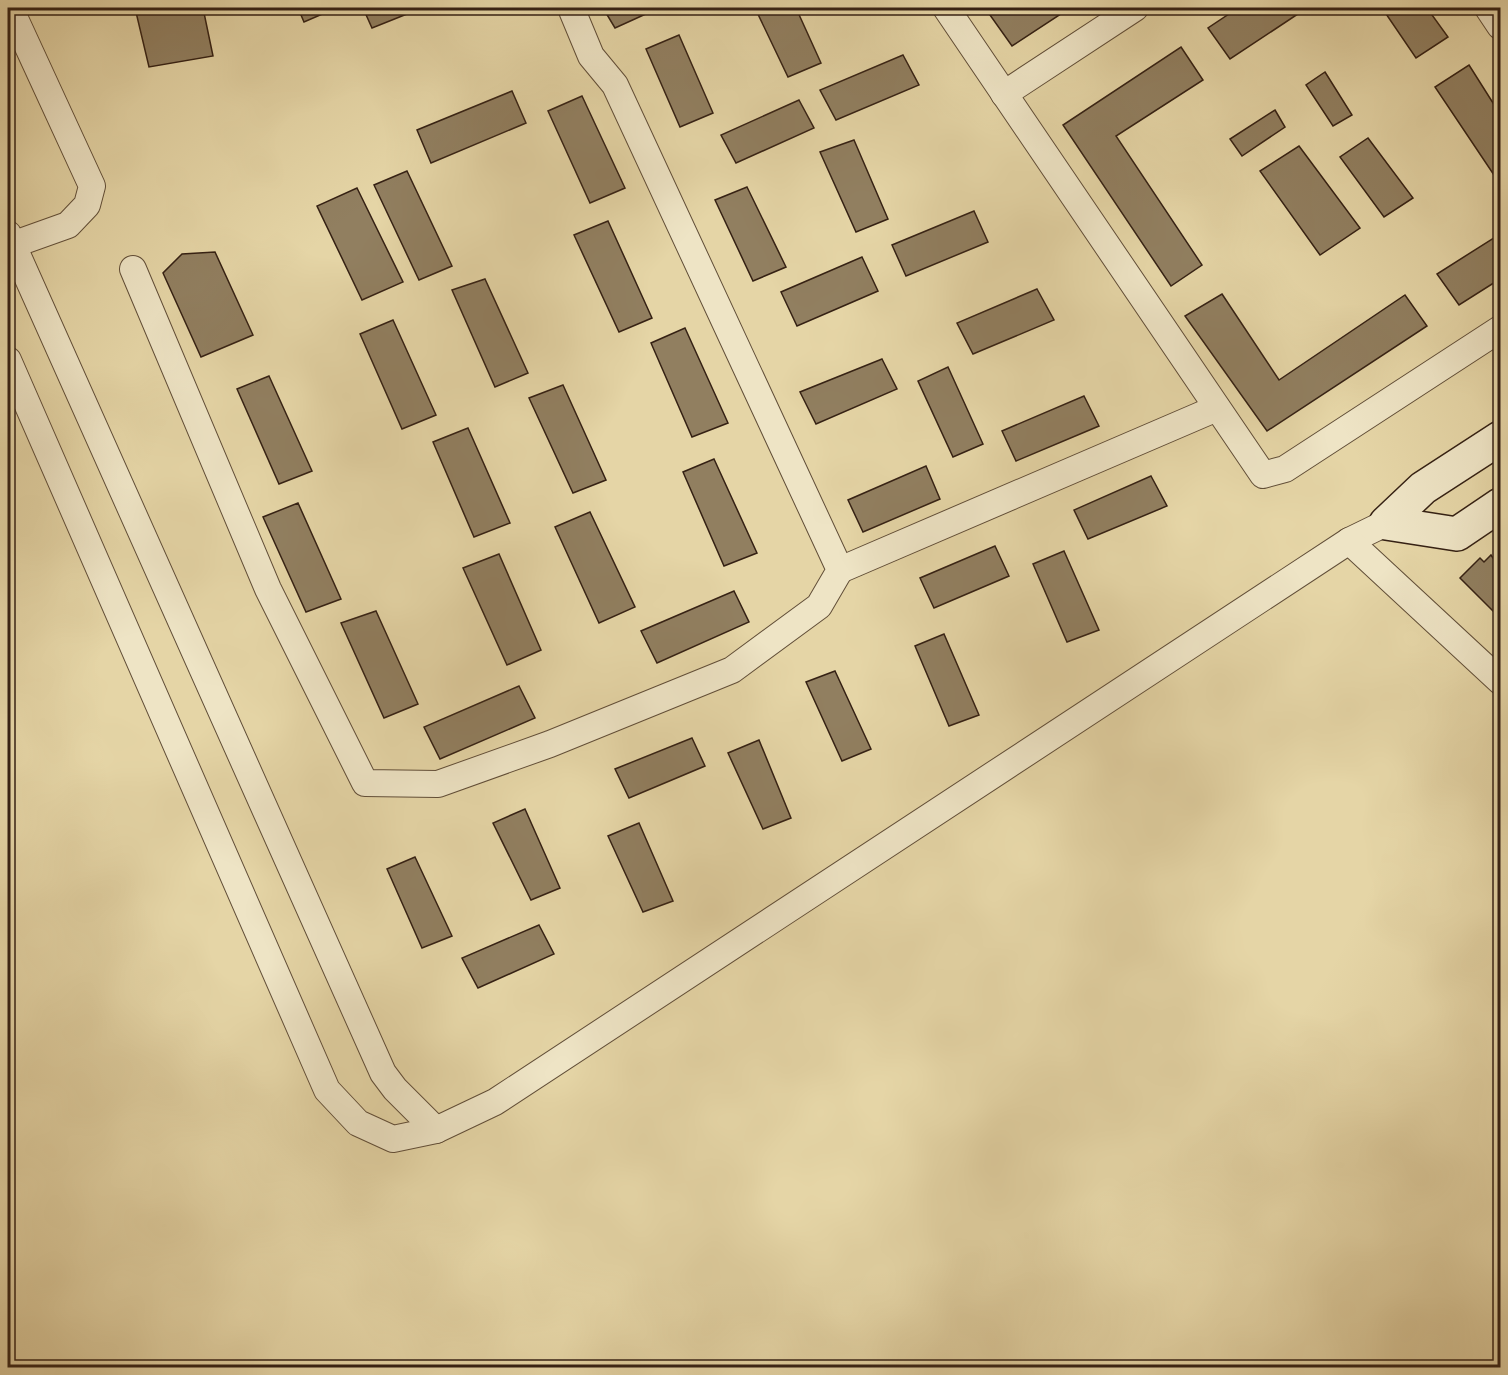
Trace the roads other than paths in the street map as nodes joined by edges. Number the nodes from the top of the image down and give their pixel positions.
1 (10, 8) edge
2 (571, 8) edge
3 (946, 8) edge
4 (1135, 8) edge
5 (1488, 8) edge
6 (1500, 26) edge
7 (1004, 94) junction
8 (10, 239) edge
9 (133, 269) dead end
10 (1500, 329) edge
11 (8, 360) edge
12 (1217, 408) junction
13 (1500, 438) edge
14 (1500, 505) edge
15 (1386, 523) junction
16 (1349, 541) junction
17 (840, 570) junction
18 (1500, 681) edge
19 (436, 1131) junction

1 - 8 street
2 - 17 street
3 - 7 street
4 - 7 street
5 - 6 street
7 - 12 street
8 - 19 street
9 - 17 street
10 - 12 street
11 - 19 street
12 - 17 street
13 - 15 main road
14 - 15 main road
15 - 16 street
16 - 18 street
16 - 19 street

